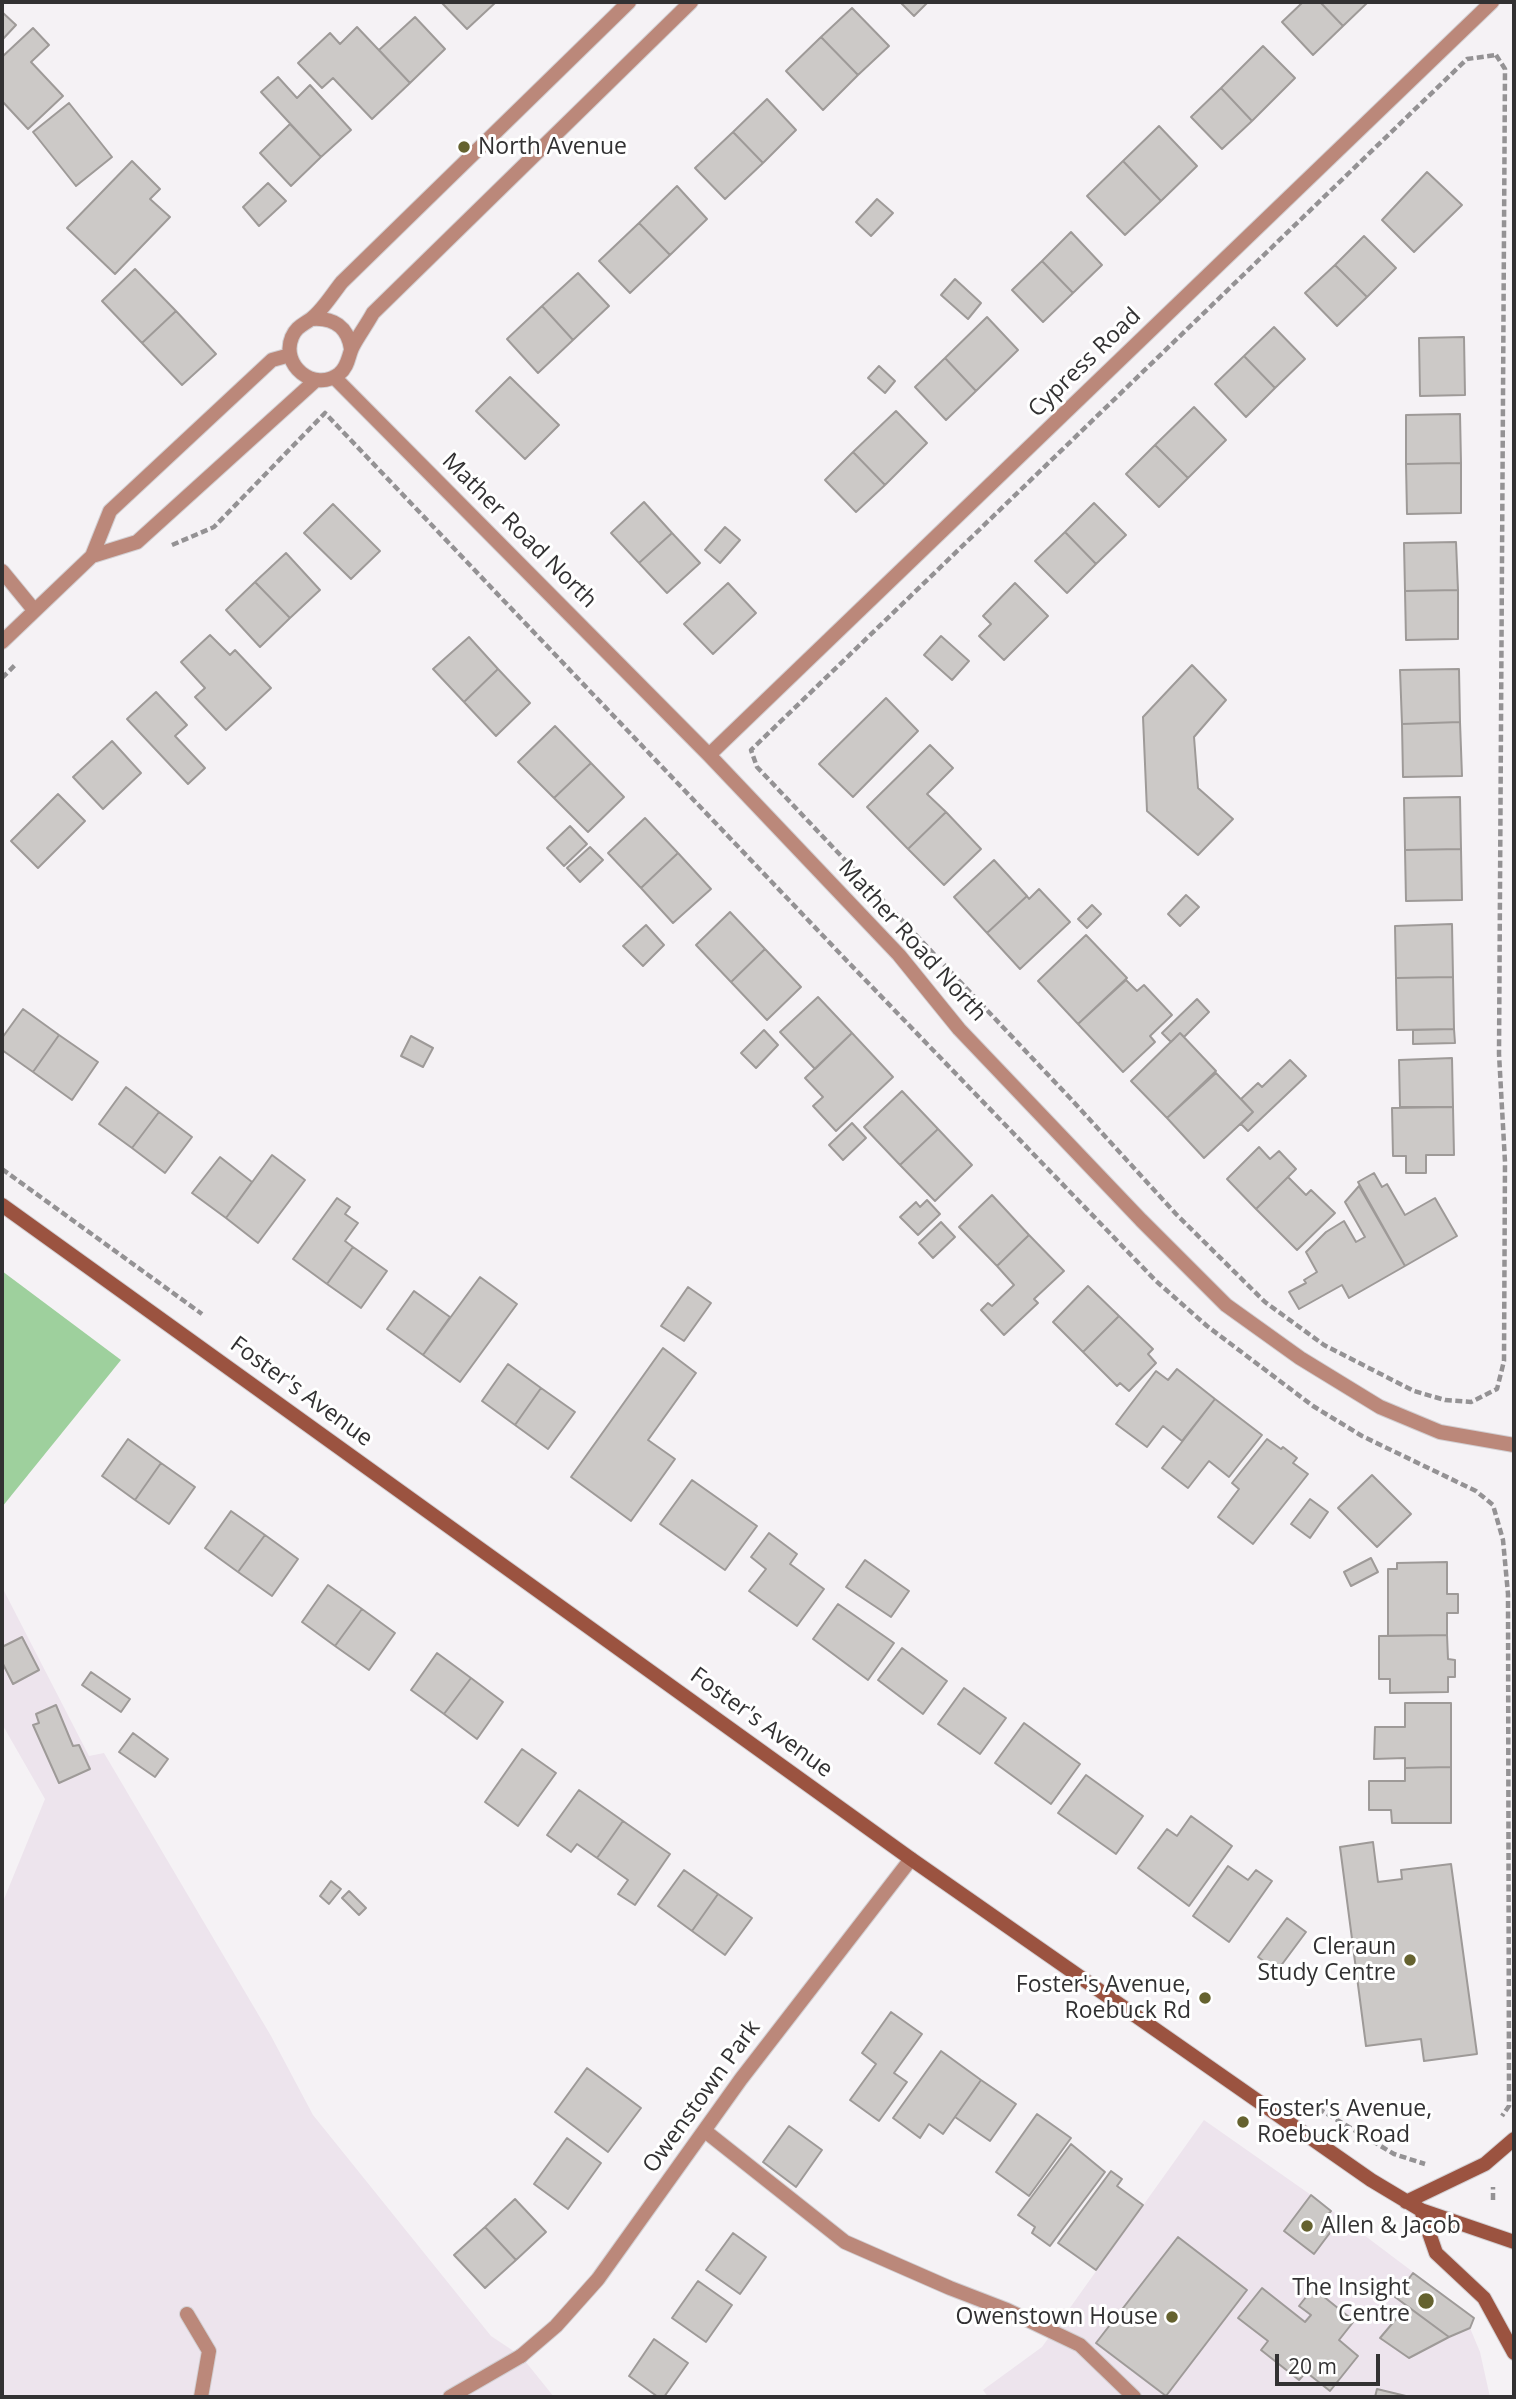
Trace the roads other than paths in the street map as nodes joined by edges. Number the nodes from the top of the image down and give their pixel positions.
1 (629, 2) edge
2 (691, 2) edge
3 (1492, 2) edge
4 (311, 319) junction
5 (351, 349) junction
6 (290, 355) junction
7 (334, 377) junction
8 (316, 380) junction
9 (92, 556) junction
10 (2, 571) edge
11 (34, 610) junction
12 (2, 642) edge
13 (709, 755) junction
14 (2, 1205) edge
15 (1514, 1445) edge
16 (911, 1858) junction
17 (705, 2131) junction
18 (1514, 2139) edge
19 (1406, 2202) junction
20 (1421, 2210) junction
21 (1514, 2242) edge
22 (187, 2314) dead end
23 (1514, 2354) edge
24 (201, 2397) edge
25 (450, 2397) edge
26 (1135, 2397) edge

1 - 4 street
2 - 5 street
3 - 13 street, Cypress Road
4 - 5 street
4 - 6 street
5 - 7 street
6 - 8 street
6 - 9 street
7 - 8 street
7 - 13 street, Mather Road North
8 - 9 street
9 - 11 street
10 - 11 street
11 - 12 street
13 - 15 street, Mather Road North
14 - 16 main road, Foster's Avenue
16 - 17 street, Owenstown Park
16 - 19 main road, Foster's Avenue
17 - 25 street, Owenstown Park
17 - 26 street
18 - 19 main road
19 - 20 main road, Foster's Avenue
20 - 21 main road, Foster's Avenue
20 - 23 main road
22 - 24 street

